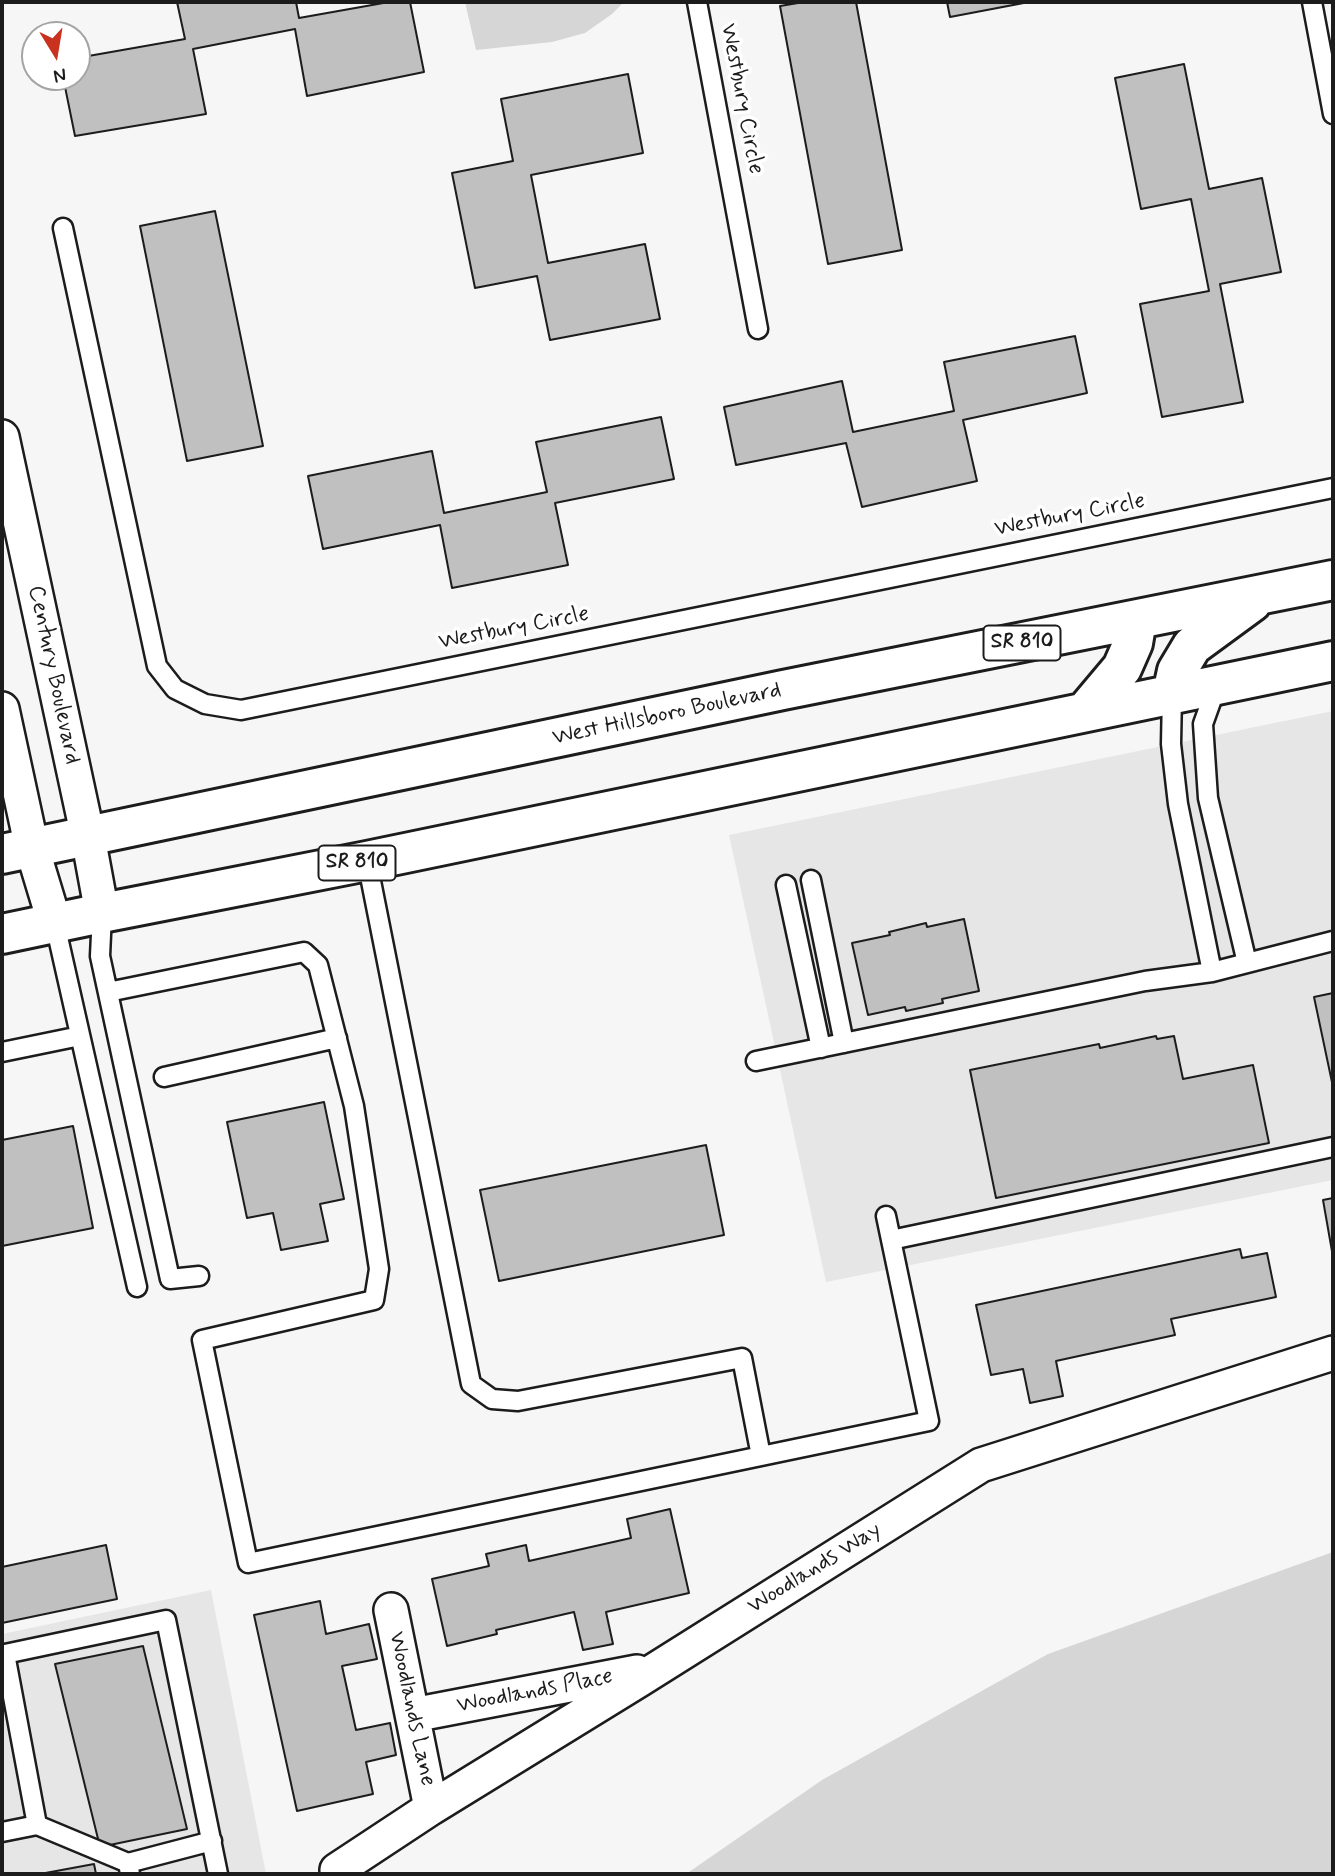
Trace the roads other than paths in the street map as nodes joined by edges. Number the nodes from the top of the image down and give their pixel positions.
1 (697, 2) edge
2 (1312, 2) edge
3 (1333, 114) edge
4 (63, 228) dead end
5 (758, 329) dead end
6 (2, 437) edge
7 (1333, 488) edge
8 (1333, 580) edge
9 (1262, 595) junction
10 (1137, 620) junction
11 (1333, 661) edge
12 (1217, 685) junction
13 (1172, 694) junction
14 (2, 709) edge
15 (1084, 712) junction
16 (88, 837) junction
17 (17, 851) edge
18 (367, 861) junction
19 (811, 880) dead end
20 (786, 886) dead end
21 (102, 913) junction
22 (55, 924) junction
23 (2, 934) edge
24 (1333, 941) edge
25 (1247, 963) junction
26 (1213, 972) junction
27 (108, 992) junction
28 (80, 1036) junction
29 (337, 1038) junction
30 (844, 1043) junction
31 (821, 1048) junction
32 (2, 1052) edge
33 (756, 1062) dead end
34 (164, 1077) dead end
35 (1333, 1147) edge
36 (886, 1216) dead end
37 (891, 1240) junction
38 (199, 1276) dead end
39 (137, 1287) dead end
40 (1333, 1353) edge
41 (761, 1456) junction
42 (391, 1610) dead end
43 (3, 1654) edge
44 (657, 1668) junction
45 (413, 1715) junction
46 (431, 1808) junction
47 (37, 1825) junction
48 (2, 1832) edge
49 (212, 1841) junction
50 (129, 1868) edge
51 (337, 1870) dead end
52 (218, 1874) edge

1 - 5 lane, Westbury Circle
2 - 3 lane
4 - 7 lane, Westbury Circle
6 - 16 street, Century Boulevard
8 - 9 main road, West Hillsboro Boulevard / SR 810
9 - 10 main road, West Hillsboro Boulevard / SR 810
9 - 13 main road
10 - 15 main road
10 - 16 main road, West Hillsboro Boulevard / SR 810
11 - 12 main road, SR 810
12 - 13 main road, SR 810
12 - 25 lane
13 - 15 main road, SR 810
13 - 26 lane
14 - 17 street
15 - 18 main road, SR 810
16 - 17 main road, West Hillsboro Boulevard / SR 810
16 - 21 street, Century Boulevard
17 - 22 street
18 - 21 main road, SR 810
18 - 41 lane
19 - 30 lane
20 - 31 lane
21 - 22 main road, SR 810
21 - 27 lane
22 - 23 main road, SR 810
22 - 28 lane
24 - 25 lane
25 - 26 lane
26 - 30 lane
27 - 29 lane
27 - 38 lane
28 - 32 lane
28 - 39 lane
29 - 34 lane
29 - 41 lane
30 - 31 lane
31 - 33 lane
35 - 37 lane
36 - 37 lane
37 - 41 lane
40 - 44 street, Woodlands Way
42 - 45 street, Woodlands Lane
43 - 47 lane
43 - 49 lane
44 - 45 street, Woodlands Place
44 - 46 street, Woodlands Way
45 - 46 street, Woodlands Lane
46 - 51 street, Woodlands Way
47 - 48 lane
47 - 50 lane
49 - 50 lane
49 - 52 lane

